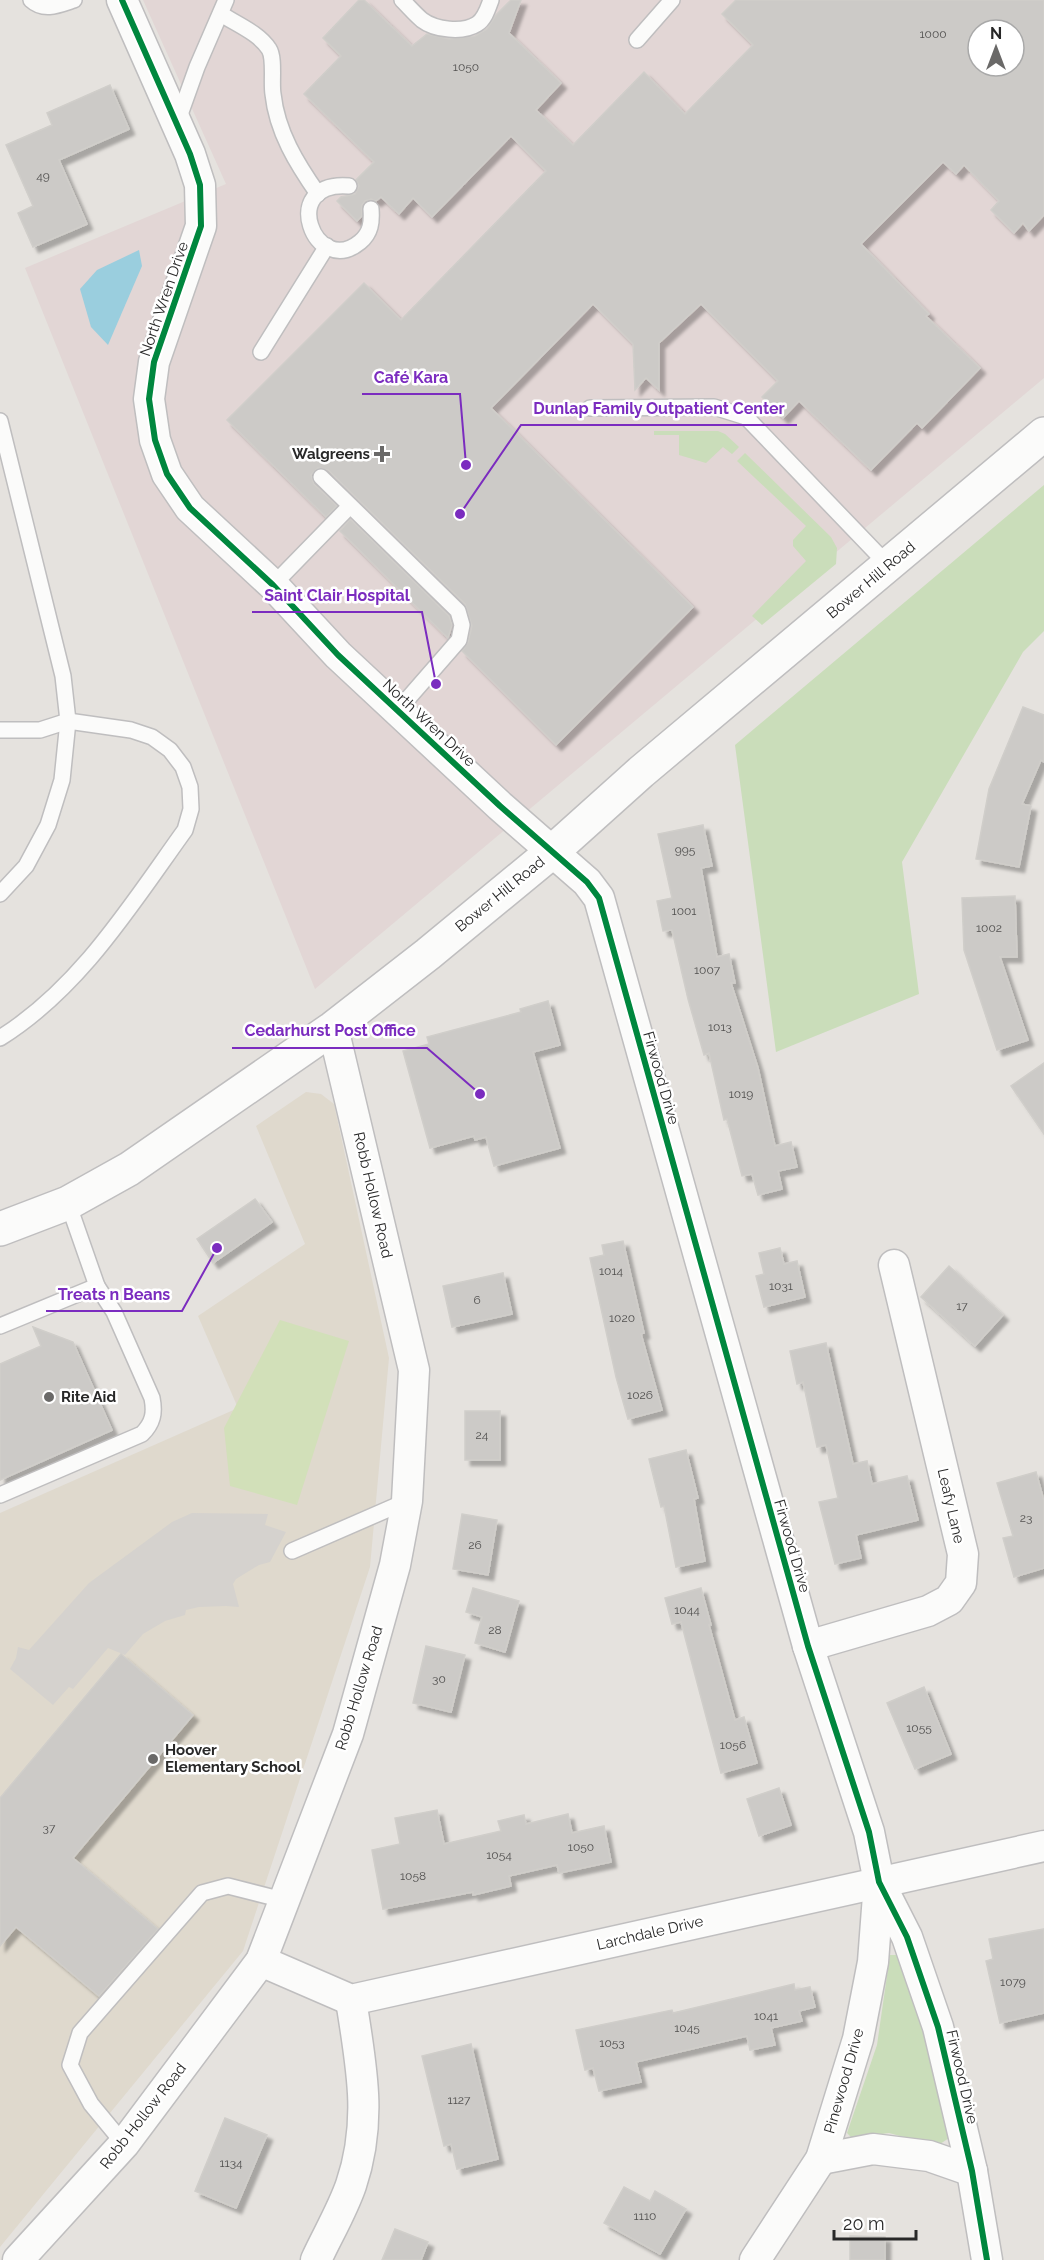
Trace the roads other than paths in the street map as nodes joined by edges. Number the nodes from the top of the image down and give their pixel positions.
1 (31, 0) edge
2 (74, 0) edge
3 (122, 0) edge
4 (402, 0) edge
5 (491, 0) edge
6 (672, 0) edge
7 (224, 7) edge
8 (637, 40) dead end
9 (176, 125) junction
10 (349, 186) dead end
11 (318, 194) junction
12 (371, 208) dead end
13 (327, 246) junction
14 (261, 352) dead end
15 (590, 408) dead end
16 (0, 421) edge
17 (1044, 434) edge
18 (2, 438) edge
19 (321, 477) dead end
20 (350, 506) junction
21 (888, 565) junction
22 (273, 585) junction
23 (398, 710) junction
24 (68, 721) junction
25 (0, 730) edge
26 (553, 851) junction
27 (0, 894) edge
28 (333, 1028) junction
29 (0, 1038) edge
30 (68, 1203) junction
31 (0, 1229) edge
32 (894, 1265) dead end
33 (97, 1286) junction
34 (0, 1326) edge
35 (0, 1495) edge
36 (407, 1502) junction
37 (292, 1551) dead end
38 (807, 1646) junction
39 (1044, 1846) edge
40 (879, 1882) junction
41 (283, 1900) junction
42 (261, 1961) junction
43 (351, 2000) junction
44 (124, 2144) junction
45 (821, 2159) junction
46 (972, 2171) junction
47 (18, 2260) edge
48 (316, 2260) edge
49 (755, 2260) edge
50 (987, 2260) edge

1 - 2 lane
3 - 9 street, North Wren Drive
4 - 5 lane
6 - 8 lane
7 - 9 lane
7 - 11 lane
9 - 22 street, North Wren Drive
10 - 11 lane
11 - 13 lane
12 - 13 lane
13 - 14 lane
15 - 21 lane
16 - 18 lane
17 - 21 main road, Bower Hill Road
18 - 24 lane
19 - 20 lane
20 - 22 lane
20 - 23 lane
21 - 26 main road, Bower Hill Road
22 - 23 street, North Wren Drive
23 - 26 street, North Wren Drive
24 - 25 lane
24 - 27 lane
24 - 29 lane
26 - 28 main road, Bower Hill Road
26 - 38 street, Firwood Drive
28 - 30 main road, Bower Hill Road
28 - 36 street, Robb Hollow Road
30 - 31 main road, Bower Hill Road
30 - 33 lane
32 - 38 street, Leafy Lane
33 - 34 lane
33 - 35 lane
36 - 37 lane
36 - 41 street, Robb Hollow Road
38 - 40 street, Firwood Drive
39 - 40 street, Larchdale Drive
40 - 43 street, Larchdale Drive
40 - 45 street, Pinewood Drive
40 - 46 street, Firwood Drive
41 - 42 street, Robb Hollow Road
41 - 44 lane
42 - 43 street
42 - 44 street, Robb Hollow Road
43 - 48 street
44 - 47 street, Robb Hollow Road
45 - 46 street
45 - 49 street, Pinewood Drive
46 - 50 street, Firwood Drive

